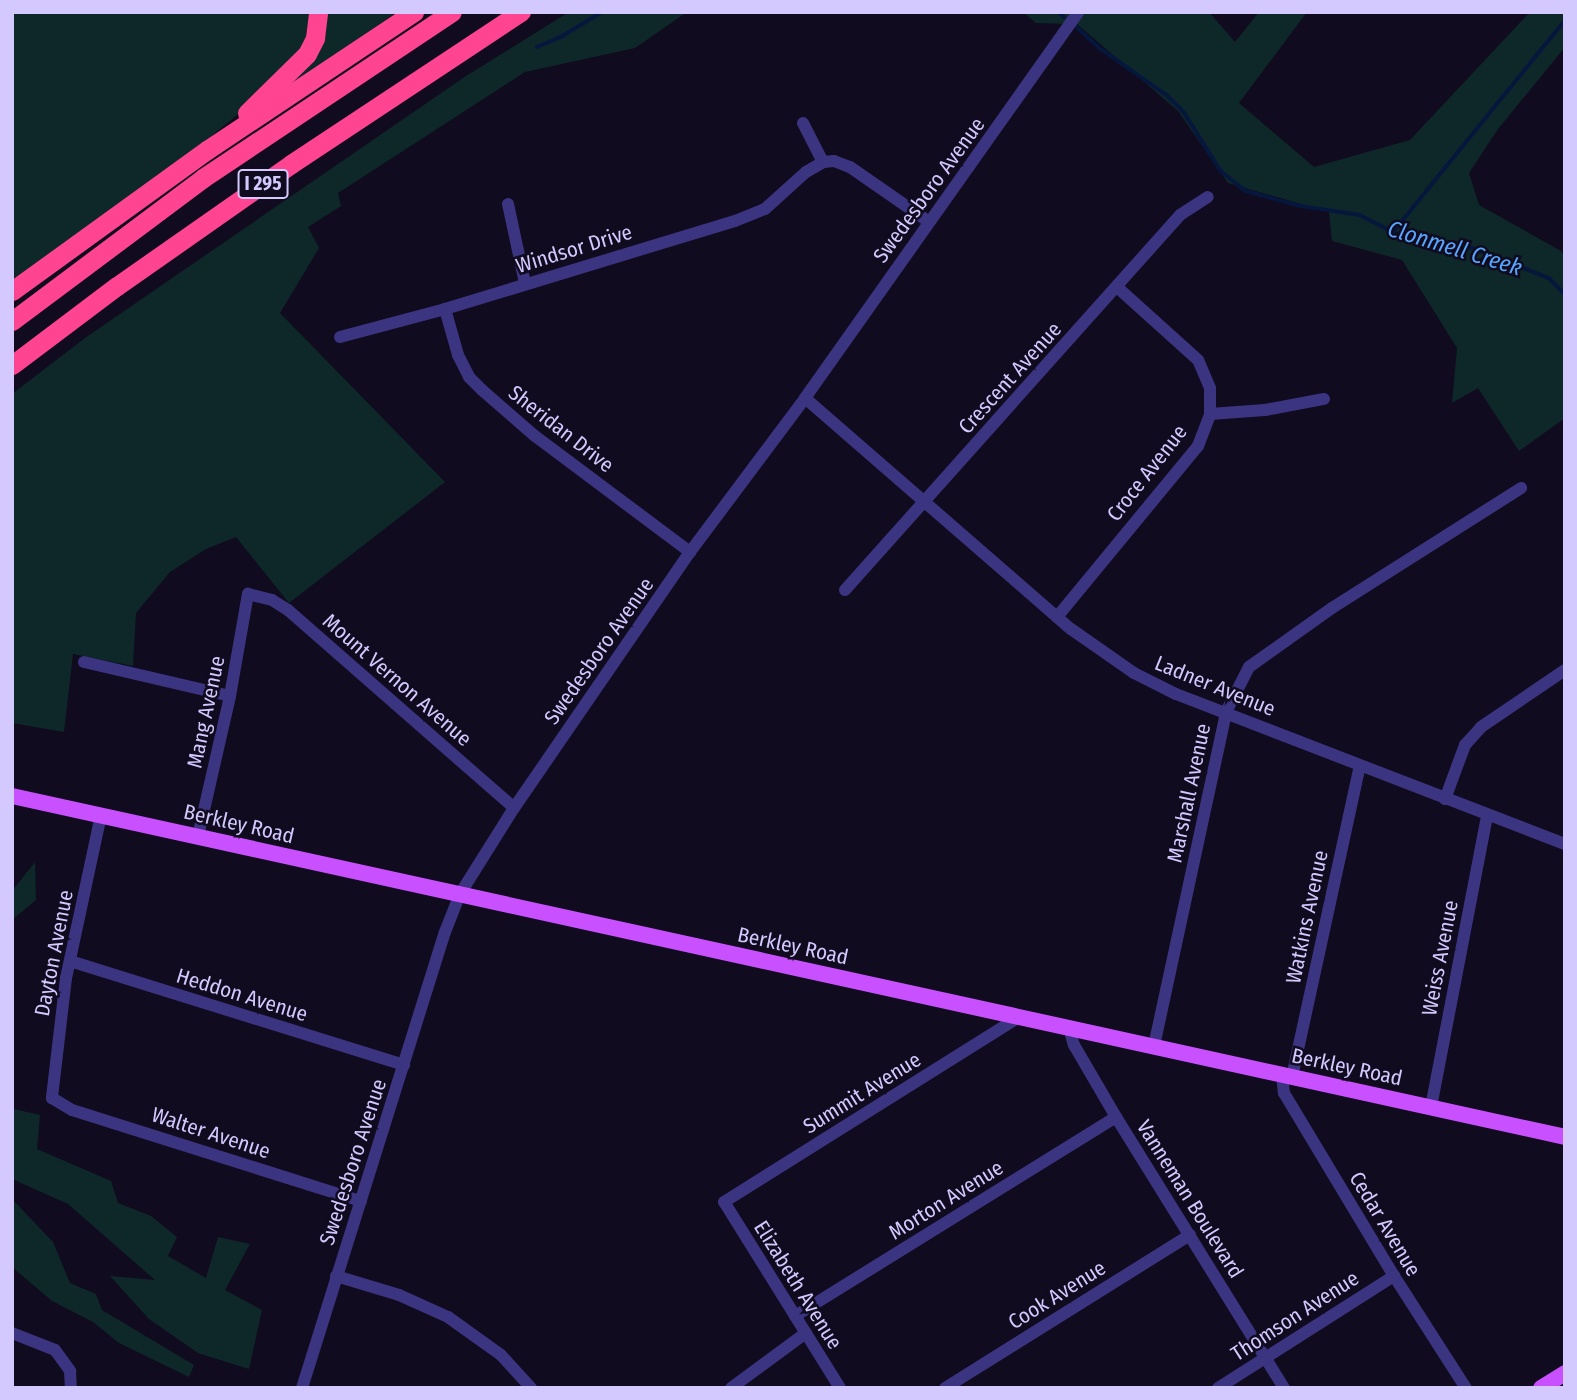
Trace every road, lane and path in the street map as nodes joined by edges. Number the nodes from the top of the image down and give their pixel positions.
1 (318, 12) edge
2 (414, 12) edge
3 (452, 12) edge
4 (521, 12) edge
5 (1078, 12) edge
6 (803, 123) dead end
7 (207, 150) junction
8 (823, 162) junction
9 (1208, 197) dead end
10 (508, 204) dead end
11 (929, 222) junction
12 (525, 283) junction
13 (1117, 286) junction
14 (12, 290) edge
15 (445, 309) junction
16 (83, 310) junction
17 (12, 321) edge
18 (340, 337) dead end
19 (12, 365) edge
20 (12, 378) edge
21 (805, 398) junction
22 (1324, 399) dead end
23 (1210, 414) junction
24 (1521, 488) dead end
25 (925, 502) junction
26 (690, 552) junction
27 (845, 590) dead end
28 (248, 594) joint
29 (1057, 617) junction
30 (85, 662) dead end
31 (1565, 670) edge
32 (230, 696) junction
33 (1226, 712) junction
34 (1360, 765) junction
35 (12, 796) edge
36 (1446, 799) junction
37 (514, 808) junction
38 (102, 816) junction
39 (1487, 816) junction
40 (198, 836) junction
41 (1565, 844) edge
42 (460, 894) junction
43 (70, 961) junction
44 (1020, 1016) junction
45 (1069, 1028) junction
46 (1154, 1046) junction
47 (404, 1065) junction
48 (1287, 1076) junction
49 (52, 1098) joint
50 (1431, 1107) junction
51 (1116, 1117) junction
52 (1565, 1137) edge
53 (361, 1201) junction
54 (724, 1202) joint
55 (1190, 1235) junction
56 (336, 1276) junction
57 (1394, 1276) junction
58 (795, 1316) junction
59 (806, 1333) junction
60 (12, 1334) edge
61 (1267, 1357) junction
62 (1565, 1373) edge
63 (71, 1388) edge
64 (302, 1388) edge
65 (530, 1388) edge
66 (731, 1388) edge
67 (840, 1388) edge
68 (945, 1388) edge
69 (1218, 1388) edge
70 (1284, 1388) edge
71 (1466, 1388) edge
72 (1541, 1388) edge

1 - 7 highway
2 - 7 highway
3 - 17 highway, I 295
4 - 16 highway, I 295
5 - 11 street, Swedesboro Avenue
6 - 8 street
7 - 14 highway
8 - 11 street
8 - 12 street, Windsor Drive
9 - 13 street, Crescent Avenue
10 - 12 street
11 - 21 street, Swedesboro Avenue
12 - 15 street, Windsor Drive
13 - 23 street, Croce Avenue
13 - 25 street, Crescent Avenue
15 - 18 street, Windsor Drive
15 - 26 street, Sheridan Drive
16 - 19 highway, I 295
16 - 20 highway
21 - 25 street, Ladner Avenue
21 - 26 street, Swedesboro Avenue
22 - 23 street
23 - 29 street, Croce Avenue
24 - 33 street, Marshall Avenue
25 - 27 street, Crescent Avenue
25 - 29 street, Ladner Avenue
26 - 37 street, Swedesboro Avenue
28 - 32 street, Mang Avenue
28 - 37 street, Mount Vernon Avenue
29 - 33 street, Ladner Avenue
30 - 32 street
31 - 36 street
32 - 40 street, Mang Avenue
33 - 34 street, Ladner Avenue
33 - 46 street, Marshall Avenue
34 - 36 street, Ladner Avenue
34 - 48 street, Watkins Avenue
35 - 38 main road, Berkley Road
36 - 39 street, Ladner Avenue
37 - 42 street, Swedesboro Avenue
38 - 40 main road, Berkley Road
38 - 43 street, Dayton Avenue
39 - 41 street, Ladner Avenue
39 - 50 street, Weiss Avenue
40 - 42 main road, Berkley Road
42 - 44 main road, Berkley Road
42 - 47 street, Swedesboro Avenue
43 - 47 street, Heddon Avenue
43 - 49 street, Dayton Avenue
44 - 45 main road, Berkley Road
44 - 54 street, Summit Avenue
45 - 46 main road, Berkley Road
45 - 51 street, Vanneman Boulevard
46 - 48 main road, Berkley Road
47 - 53 street, Swedesboro Avenue
48 - 50 main road, Berkley Road
48 - 57 street, Cedar Avenue
49 - 53 street, Walter Avenue
50 - 52 main road, Berkley Road
51 - 55 street, Vanneman Boulevard
51 - 58 street, Morton Avenue
53 - 56 street, Swedesboro Avenue
54 - 58 street, Elizabeth Avenue
55 - 61 street, Vanneman Boulevard
55 - 68 street, Cook Avenue
56 - 64 street, Swedesboro Avenue
56 - 65 street
57 - 61 street, Thomson Avenue
57 - 71 street, Cedar Avenue
58 - 59 street, Elizabeth Avenue
59 - 66 street
59 - 67 street, Elizabeth Avenue
60 - 63 street
61 - 69 street, Thomson Avenue
61 - 70 street, Vanneman Boulevard
62 - 72 main road

